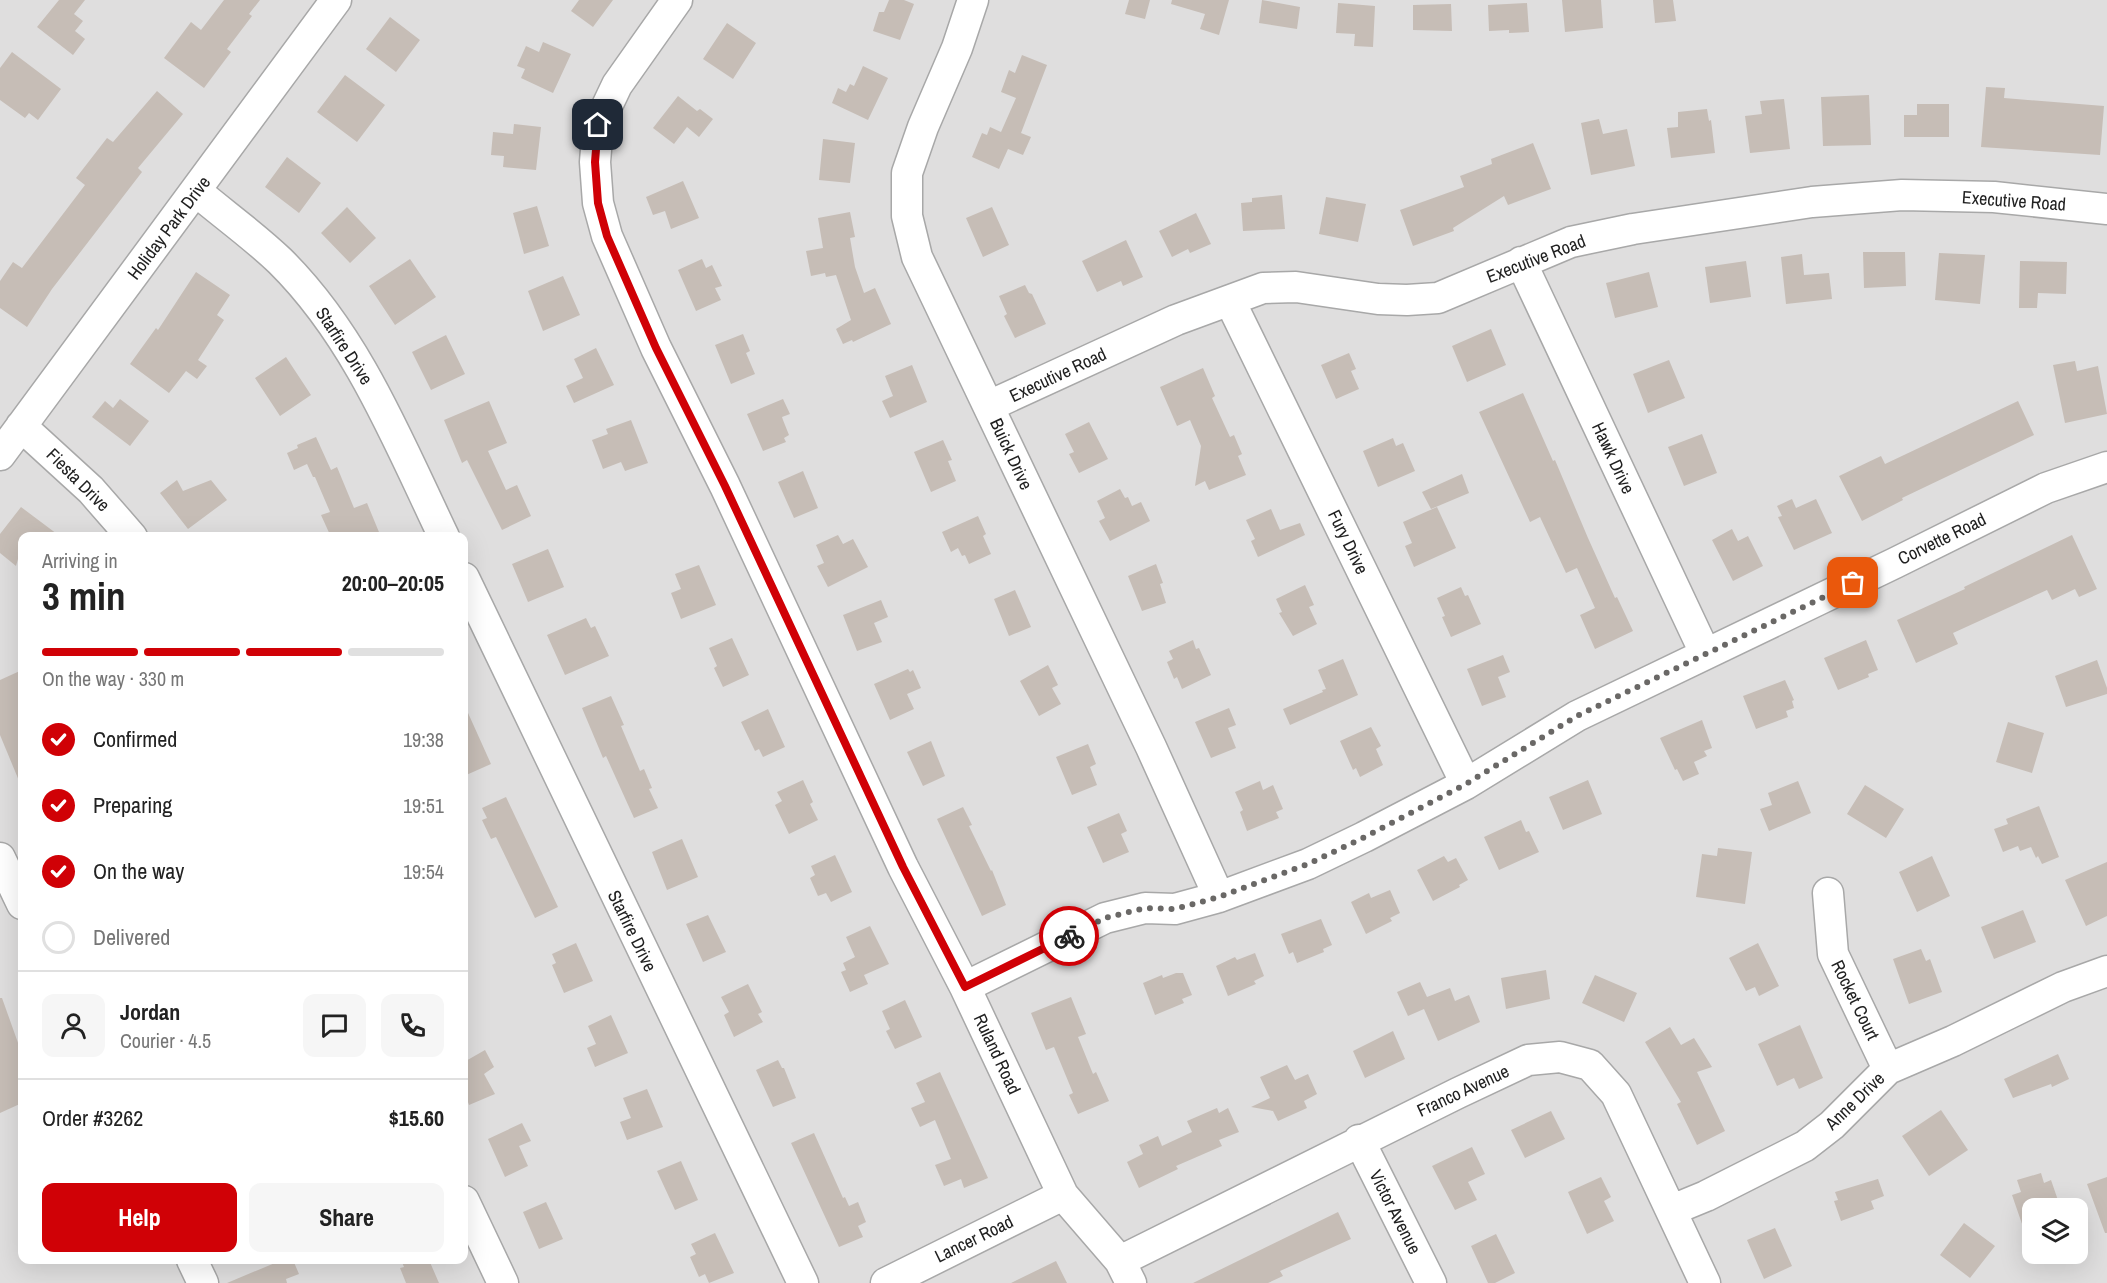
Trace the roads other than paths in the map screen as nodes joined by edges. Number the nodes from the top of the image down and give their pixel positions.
1 (336, 0) edge
2 (677, 0) edge
3 (973, 0) edge
4 (196, 191) junction
5 (2107, 209) edge
6 (1521, 262) junction
7 (1230, 301) junction
8 (989, 406) junction
9 (21, 426) junction
10 (0, 454) edge
11 (2107, 467) edge
12 (128, 532) edge
13 (442, 532) edge
14 (468, 587) edge
15 (1705, 653) junction
16 (1466, 784) junction
17 (0, 858) edge
18 (1828, 893) dead end
19 (18, 896) edge
20 (1219, 897) junction
21 (2107, 971) edge
22 (965, 987) junction
23 (1888, 1070) junction
24 (1359, 1140) junction
25 (1063, 1195) junction
26 (468, 1209) edge
27 (1672, 1210) junction
28 (194, 1264) edge
29 (1125, 1272) edge
30 (203, 1283) edge
31 (503, 1283) edge
32 (803, 1283) edge
33 (886, 1283) edge
34 (1431, 1283) edge
35 (1705, 1283) edge

1 - 4 street, Holiday Park Drive
2 - 22 street, Ruland Road
3 - 8 street, Buick Drive
4 - 9 street, Holiday Park Drive
4 - 13 street, Starfire Drive
5 - 6 street, Executive Road
6 - 7 street, Executive Road
6 - 15 street, Hawk Drive
7 - 8 street, Executive Road
7 - 16 street, Fury Drive
8 - 20 street, Buick Drive
9 - 10 street, Holiday Park Drive
9 - 12 street, Fiesta Drive
11 - 15 street, Corvette Road
14 - 32 street, Starfire Drive
15 - 16 street, Corvette Road
16 - 20 street, Corvette Road
17 - 19 street
18 - 23 street, Rocket Court
20 - 22 street, Corvette Road
21 - 23 street, Anne Drive
22 - 25 street, Ruland Road
23 - 27 street, Anne Drive
24 - 27 street, Franco Avenue
24 - 29 street, Franco Avenue
24 - 34 street, Victor Avenue
25 - 29 street, Ruland Road
25 - 33 street, Lancer Road
26 - 31 street
27 - 35 street, Franco Avenue
28 - 30 street

